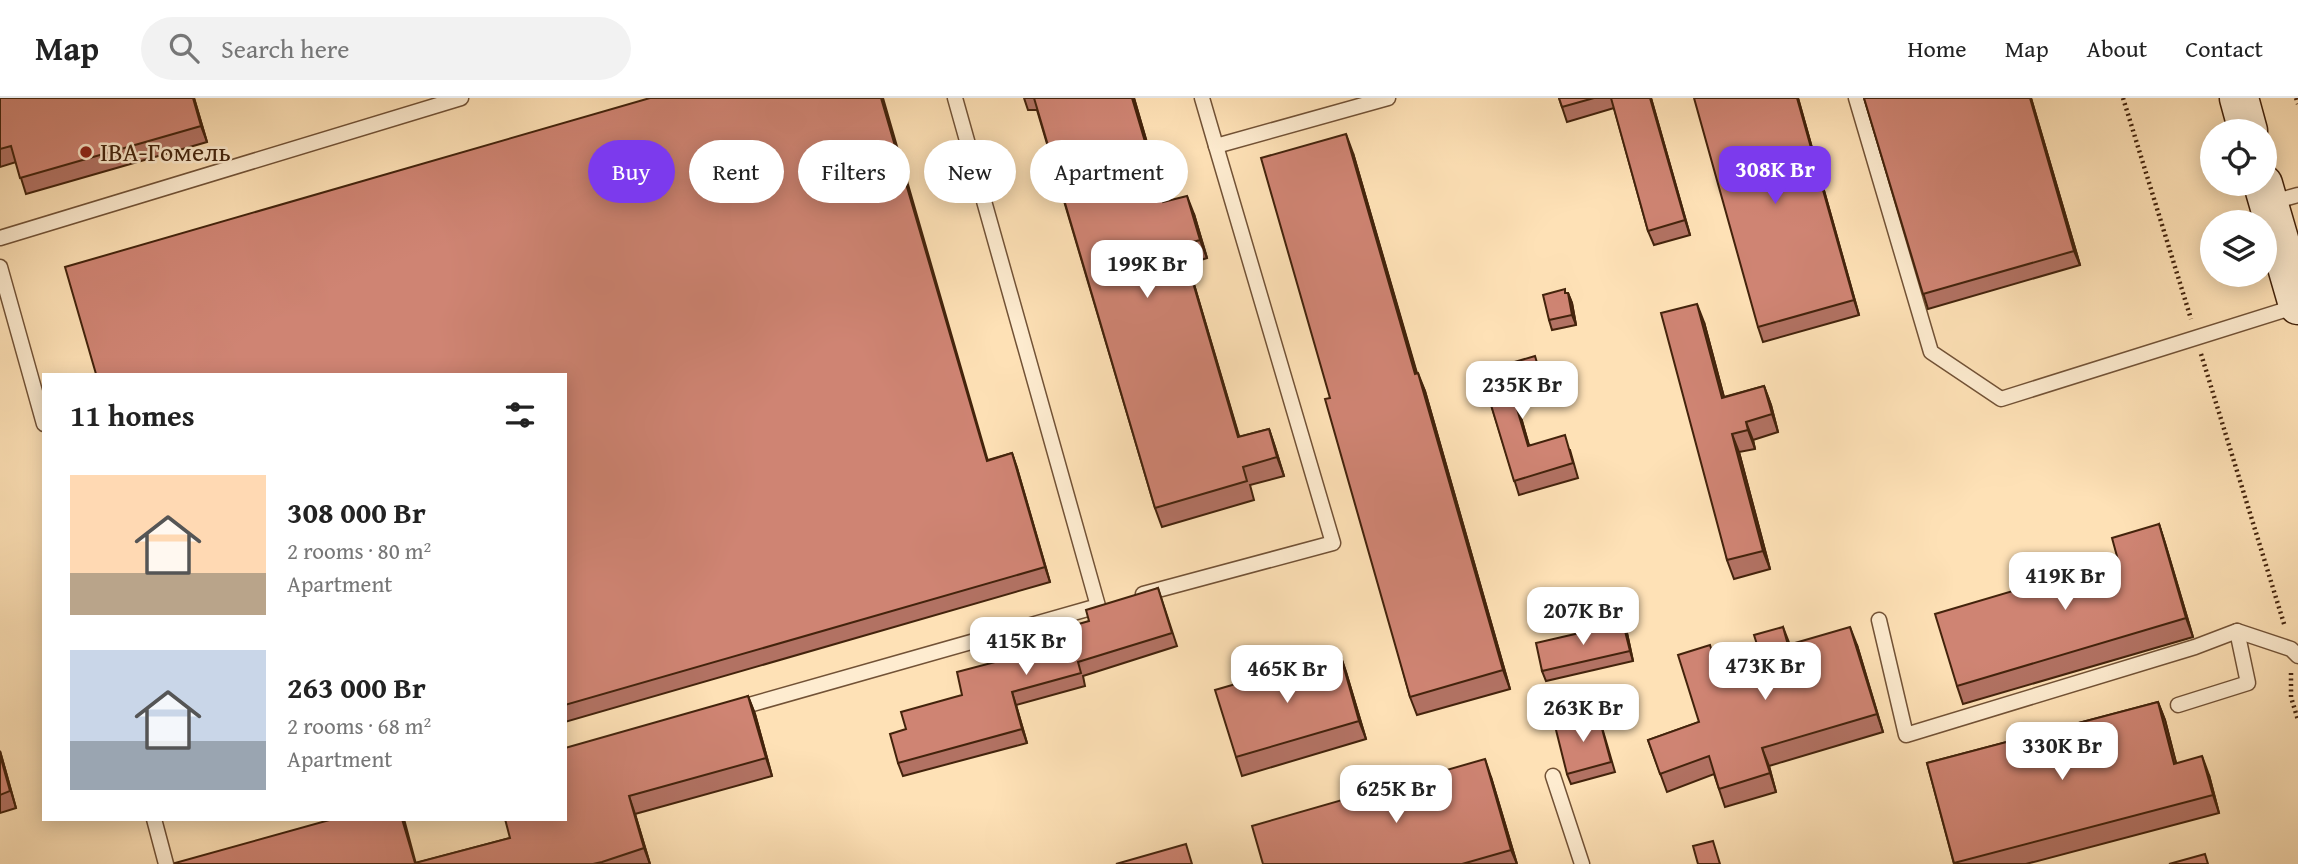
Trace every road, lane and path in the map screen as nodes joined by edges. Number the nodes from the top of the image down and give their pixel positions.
1 (461, 98) edge
2 (955, 98) edge
3 (1202, 98) edge
4 (1388, 98) edge
5 (1856, 98) edge
6 (2123, 98) edge
7 (2239, 98) edge
8 (2296, 98) edge
9 (2298, 104) edge
10 (2245, 119) edge
11 (1216, 146) junction
12 (2277, 194) edge
13 (0, 238) edge
14 (0, 267) edge
15 (2298, 305) edge
16 (2196, 337) junction
17 (42, 417) edge
18 (1111, 603) junction
19 (1879, 620) dead end
20 (2237, 631) junction
21 (2295, 652) edge
22 (2178, 705) dead end
23 (725, 712) edge
24 (2298, 720) edge
25 (1553, 776) dead end
26 (155, 821) edge
27 (166, 864) edge
28 (1582, 864) edge

1 - 13 lane
2 - 18 lane
3 - 11 lane
4 - 11 lane
5 - 16 lane
6 - 16 path
7 - 10 main road
8 - 9 path
11 - 18 lane
12 - 15 main road
14 - 17 lane
15 - 16 lane
16 - 21 path
18 - 23 lane
19 - 20 lane
20 - 21 lane
20 - 22 lane
21 - 24 path
25 - 28 lane
26 - 27 lane

